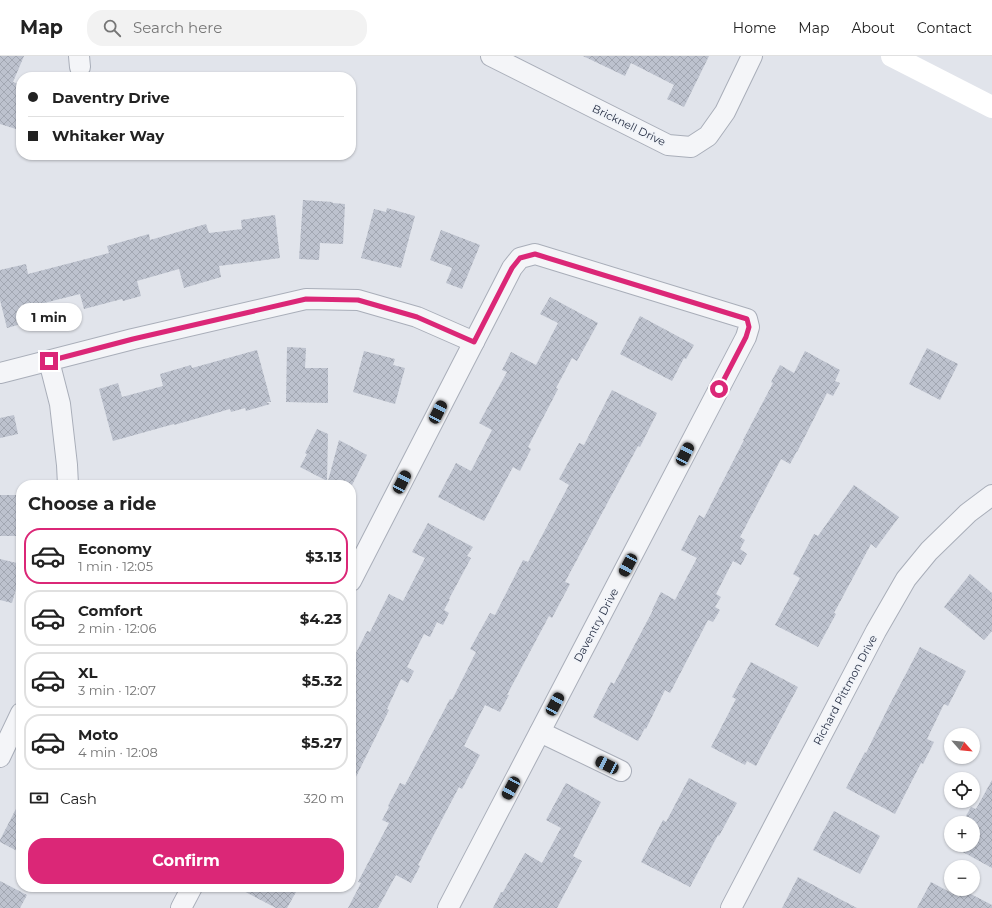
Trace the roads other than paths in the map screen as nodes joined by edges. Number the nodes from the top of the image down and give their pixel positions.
1 (490, 56) edge
2 (752, 56) edge
3 (892, 56) edge
4 (992, 107) edge
5 (474, 342) junction
6 (49, 361) junction
7 (0, 373) edge
8 (68, 480) edge
9 (992, 495) edge
10 (356, 571) edge
11 (16, 724) edge
12 (540, 732) junction
13 (0, 758) edge
14 (621, 771) dead end
15 (189, 892) edge
16 (181, 908) edge
17 (448, 908) edge
18 (731, 908) edge

1 - 2 street, Bricknell Drive
3 - 4 main road
5 - 6 street
5 - 10 street
5 - 12 street, Daventry Drive
6 - 7 street
6 - 8 street
9 - 18 street, Richard Pittmon Drive
11 - 13 street
12 - 14 street
12 - 17 street, Daventry Drive
15 - 16 street

